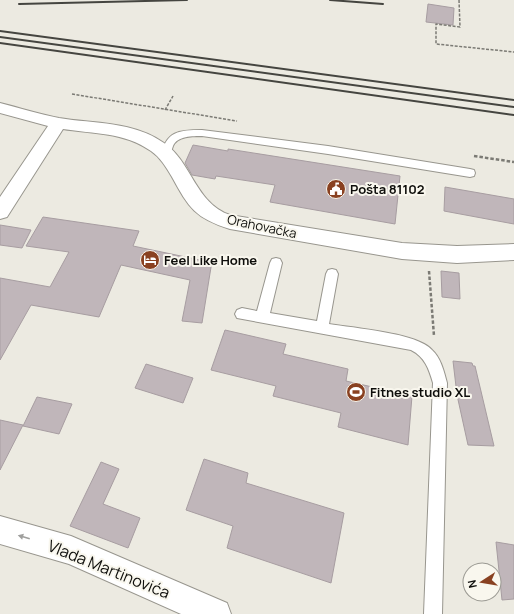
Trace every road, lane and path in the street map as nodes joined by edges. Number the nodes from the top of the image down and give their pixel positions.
1 (459, 0) edge
2 (514, 52) edge
3 (173, 96) dead end
4 (0, 108) edge
5 (165, 110) dead end
6 (59, 123) junction
7 (166, 156) junction
8 (470, 173) dead end
9 (0, 212) edge
10 (514, 252) edge
11 (428, 255) junction
12 (276, 263) dead end
13 (332, 274) dead end
14 (242, 314) dead end
15 (262, 317) junction
16 (322, 328) junction
17 (436, 368) junction
18 (0, 530) edge
19 (216, 614) edge
20 (433, 614) edge

1 - 2 path
3 - 5 path
4 - 6 street, Orahovačka
6 - 7 street, Orahovačka
6 - 9 street
7 - 8 lane
7 - 11 street, Orahovačka
10 - 11 street, Orahovačka
11 - 17 path
12 - 15 lane
13 - 16 lane
14 - 15 lane
15 - 16 lane
16 - 17 lane
17 - 20 lane
19 -> 18 street, Vlada Martinovića

